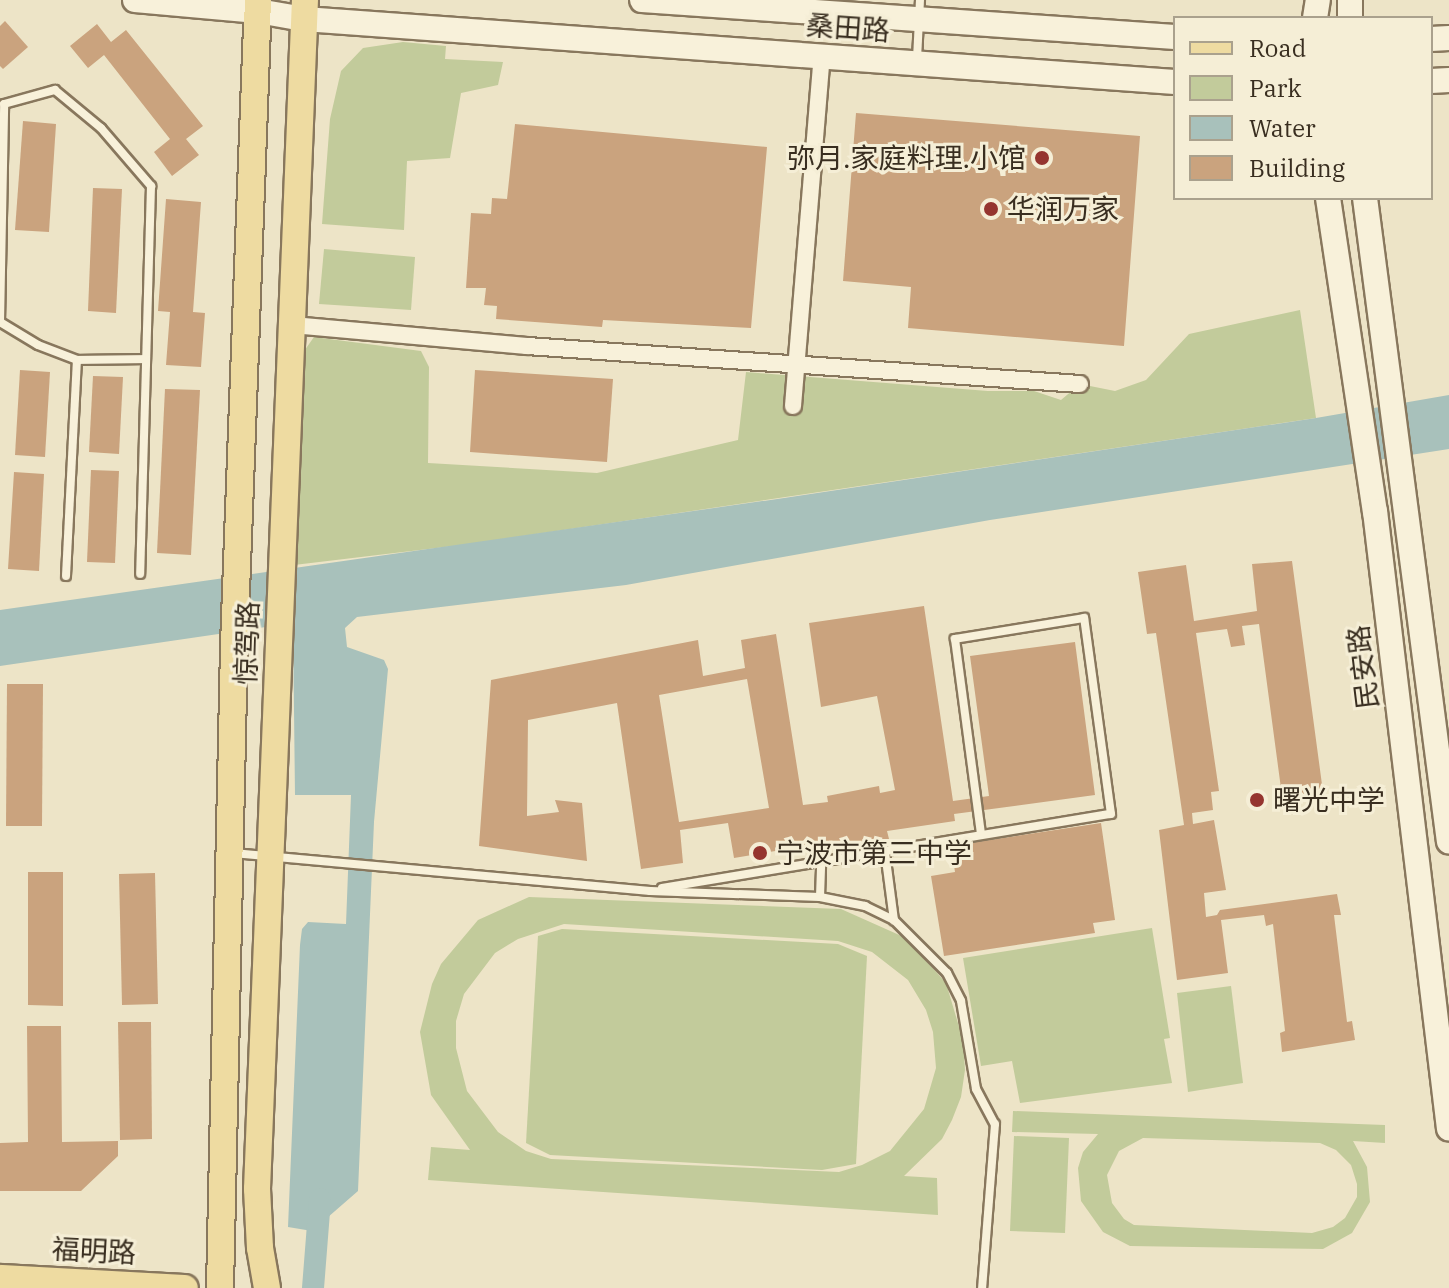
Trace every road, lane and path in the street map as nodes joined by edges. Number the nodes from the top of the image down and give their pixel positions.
1 (135, 0) edge
2 (642, 0) edge
3 (258, 5) edge
4 (304, 9) edge
5 (921, 10) edge
6 (1173, 37) edge
7 (822, 56) junction
8 (917, 63) junction
9 (1173, 82) edge
10 (1328, 200) edge
11 (1365, 200) edge
12 (0, 322) edge
13 (292, 325) junction
14 (146, 359) junction
15 (77, 360) junction
16 (796, 365) junction
17 (1080, 384) dead end
18 (793, 406) dead end
19 (140, 574) dead end
20 (66, 576) dead end
21 (981, 834) junction
22 (1449, 842) edge
23 (230, 852) junction
24 (885, 852) junction
25 (271, 856) junction
26 (821, 862) junction
27 (650, 891) junction
28 (820, 897) junction
29 (894, 920) junction
30 (1449, 1129) edge
31 (0, 1278) edge
32 (185, 1288) edge
33 (220, 1288) edge
34 (267, 1288) edge
35 (982, 1288) edge

1 - 3 main road, 桑田路
2 - 5 main road, 桑田路
3 - 4 main road, 桑田路
3 - 23 main road, 惊驾路
4 - 7 main road, 桑田路
4 - 13 main road, 惊驾路
5 - 6 main road, 桑田路
5 - 8 lane
7 - 8 main road, 桑田路
7 - 16 street
8 - 9 main road, 桑田路
10 - 30 main road, 民安路
11 - 22 main road
12 - 14 lane
12 - 15 lane
13 - 16 street
13 - 25 main road, 惊驾路
14 - 15 lane
14 - 19 lane
15 - 20 lane
16 - 17 street
16 - 18 street
21 - 21 lane
21 - 24 lane
23 - 25 lane
23 - 33 main road, 惊驾路
24 - 26 lane
24 - 29 lane
25 - 27 lane
25 - 34 main road, 惊驾路
26 - 27 lane
26 - 28 lane
27 - 28 lane
28 - 29 lane
29 - 35 lane
31 - 32 main road, 福明路

